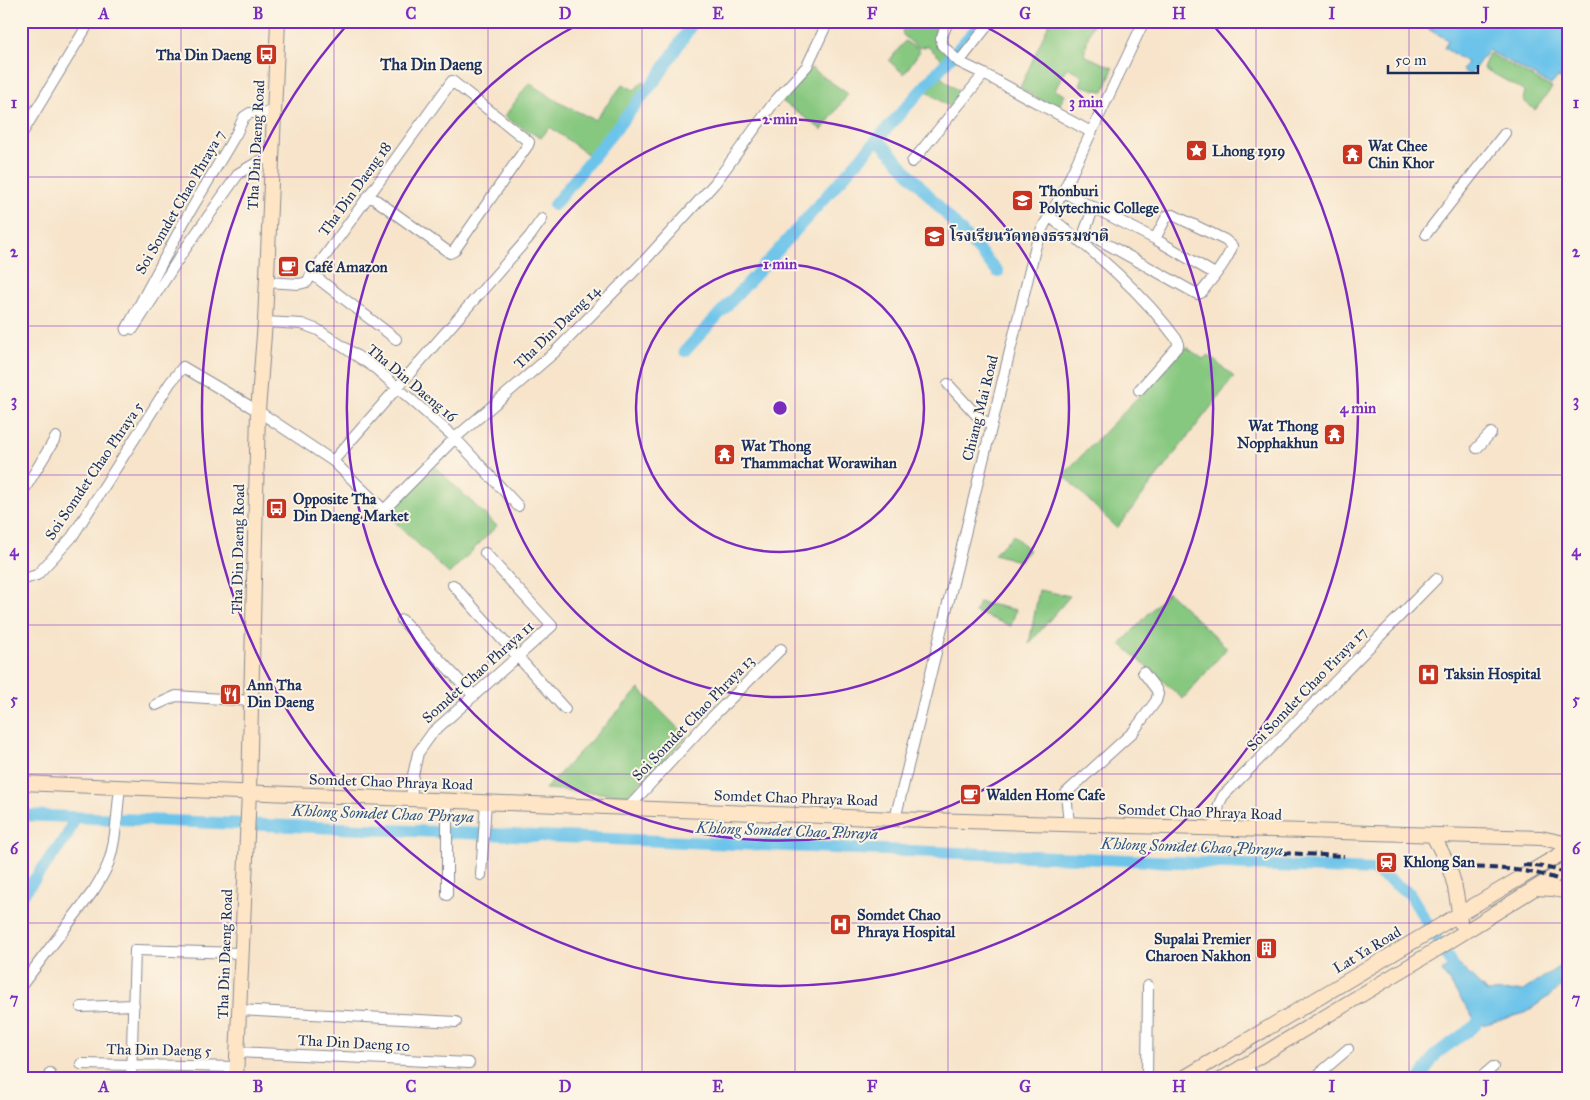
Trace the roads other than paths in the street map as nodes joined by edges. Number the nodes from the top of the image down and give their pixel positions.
1 (90, 21) edge
2 (278, 21) edge
3 (828, 21) edge
4 (948, 21) edge
5 (991, 21) edge
6 (1144, 21) edge
7 (959, 62) junction
8 (984, 74) junction
9 (274, 112) junction
10 (1091, 132) junction
11 (1505, 133) dead end
12 (21, 135) edge
13 (272, 154) junction
14 (912, 162) dead end
15 (1063, 192) junction
16 (369, 195) junction
17 (1094, 207) junction
18 (1049, 216) junction
19 (542, 219) dead end
20 (1426, 234) dead end
21 (1156, 239) junction
22 (312, 274) junction
23 (1215, 274) junction
24 (266, 282) junction
25 (265, 322) junction
26 (396, 339) dead end
27 (183, 367) joint
28 (948, 384) dead end
29 (398, 386) junction
30 (1139, 390) dead end
31 (258, 411) junction
32 (991, 424) junction
33 (1491, 433) dead end
34 (56, 437) dead end
35 (455, 438) junction
36 (1477, 448) dead end
37 (333, 461) junction
38 (21, 495) edge
39 (518, 506) dead end
40 (485, 554) dead end
41 (1436, 579) dead end
42 (21, 580) edge
43 (453, 585) dead end
44 (402, 620) dead end
45 (781, 649) dead end
46 (519, 656) junction
47 (1143, 672) dead end
48 (474, 696) junction
49 (252, 701) junction
50 (156, 705) dead end
51 (566, 709) dead end
52 (22, 785) edge
53 (120, 787) junction
54 (249, 792) junction
55 (412, 799) junction
56 (447, 800) junction
57 (486, 802) junction
58 (628, 808) junction
59 (895, 819) junction
60 (1069, 824) junction
61 (1216, 829) junction
62 (1433, 836) junction
63 (1569, 844) edge
64 (1569, 849) edge
65 (1569, 867) edge
66 (481, 875) dead end
67 (1535, 888) junction
68 (1569, 892) edge
69 (448, 895) dead end
70 (1459, 914) junction
71 (1461, 934) junction
72 (241, 953) junction
73 (21, 986) edge
74 (1148, 986) dead end
75 (134, 1005) junction
76 (81, 1007) dead end
77 (239, 1010) junction
78 (456, 1022) dead end
79 (1348, 1049) dead end
80 (237, 1052) junction
81 (469, 1063) dead end
82 (81, 1064) dead end
83 (132, 1064) junction
84 (1245, 1065) junction
85 (1493, 1067) dead end
86 (236, 1073) edge
87 (131, 1079) edge
88 (1147, 1079) edge
89 (1182, 1079) edge
90 (1222, 1079) edge
91 (1256, 1079) edge
92 (1313, 1079) edge
93 (1479, 1079) edge

1 - 12 street
2 - 9 main road, Tha Din Daeng Road
3 - 35 street, Tha Din Daeng 14
4 - 7 street
5 - 7 street
6 - 10 street, Chiang Mai Road
7 - 8 street
8 - 10 street
8 - 14 street
9 - 13 main road, Tha Din Daeng Road
9 - 13 street, Soi Somdet Chao Phraya 7
10 - 15 street, Chiang Mai Road
11 - 20 street
13 - 24 main road, Tha Din Daeng Road
15 - 17 street
15 - 18 street, Chiang Mai Road
16 - 16 street, Tha Din Daeng 18
16 - 22 street, Tha Din Daeng 18
17 - 21 street
17 - 23 street
18 - 30 street
18 - 32 street, Chiang Mai Road
19 - 29 street
21 - 23 street
21 - 23 street
22 - 24 street, Tha Din Daeng 18
22 - 26 street
24 - 25 main road, Tha Din Daeng Road
25 - 29 street, Tha Din Daeng 16
25 - 31 main road, Tha Din Daeng Road
27 - 31 street, Tha Din Daeng 14
27 - 42 street, Soi Somdet Chao Phraya 5
28 - 32 street
29 - 35 street, Tha Din Daeng 16
29 - 37 street
31 - 37 street, Tha Din Daeng 14
31 - 49 main road, Tha Din Daeng Road
32 - 59 street, Chiang Mai Road
33 - 36 street
34 - 38 street
35 - 37 street, Tha Din Daeng 14
35 - 39 street, Tha Din Daeng 16
40 - 46 street, Somdet Chao Phraya 11
41 - 61 street, Soi Somdet Chao Piraya 17
43 - 46 street
44 - 48 street
45 - 58 street, Soi Somdet Chao Phraya 13
46 - 48 street, Somdet Chao Phraya 11
46 - 51 street
47 - 60 street
48 - 55 street, Somdet Chao Phraya 11
49 - 50 street
49 - 54 main road, Tha Din Daeng Road
52 - 53 main road, Somdet Chao Phraya Road
53 - 54 main road, Somdet Chao Phraya Road
53 - 73 street
54 - 55 main road, Somdet Chao Phraya Road
54 - 72 main road, Tha Din Daeng Road
55 - 56 main road, Somdet Chao Phraya Road
56 - 57 main road, Somdet Chao Phraya Road
56 - 69 street
57 - 58 main road, Somdet Chao Phraya Road
57 - 66 street
58 - 59 main road, Somdet Chao Phraya Road
59 - 60 main road, Somdet Chao Phraya Road
60 - 61 main road, Somdet Chao Phraya Road
61 - 62 main road, Somdet Chao Phraya Road
62 - 63 main road, Somdet Chao Phraya Road
62 - 70 main road
64 - 70 main road, Lat Ya Road
65 - 67 main road
67 - 68 main road
67 - 71 main road
70 - 71 main road
70 - 89 main road, Lat Ya Road
71 - 84 main road
72 - 75 street
72 - 77 main road, Tha Din Daeng Road
74 - 88 street
75 - 76 street
75 - 83 street
77 - 78 street
77 - 80 main road, Tha Din Daeng Road
79 - 92 street
80 - 81 street, Tha Din Daeng 10
80 - 86 main road, Tha Din Daeng Road
82 - 83 street, Tha Din Daeng 5
83 - 86 street, Tha Din Daeng 5
83 - 87 street
84 - 90 main road
84 - 91 street
85 - 93 street

